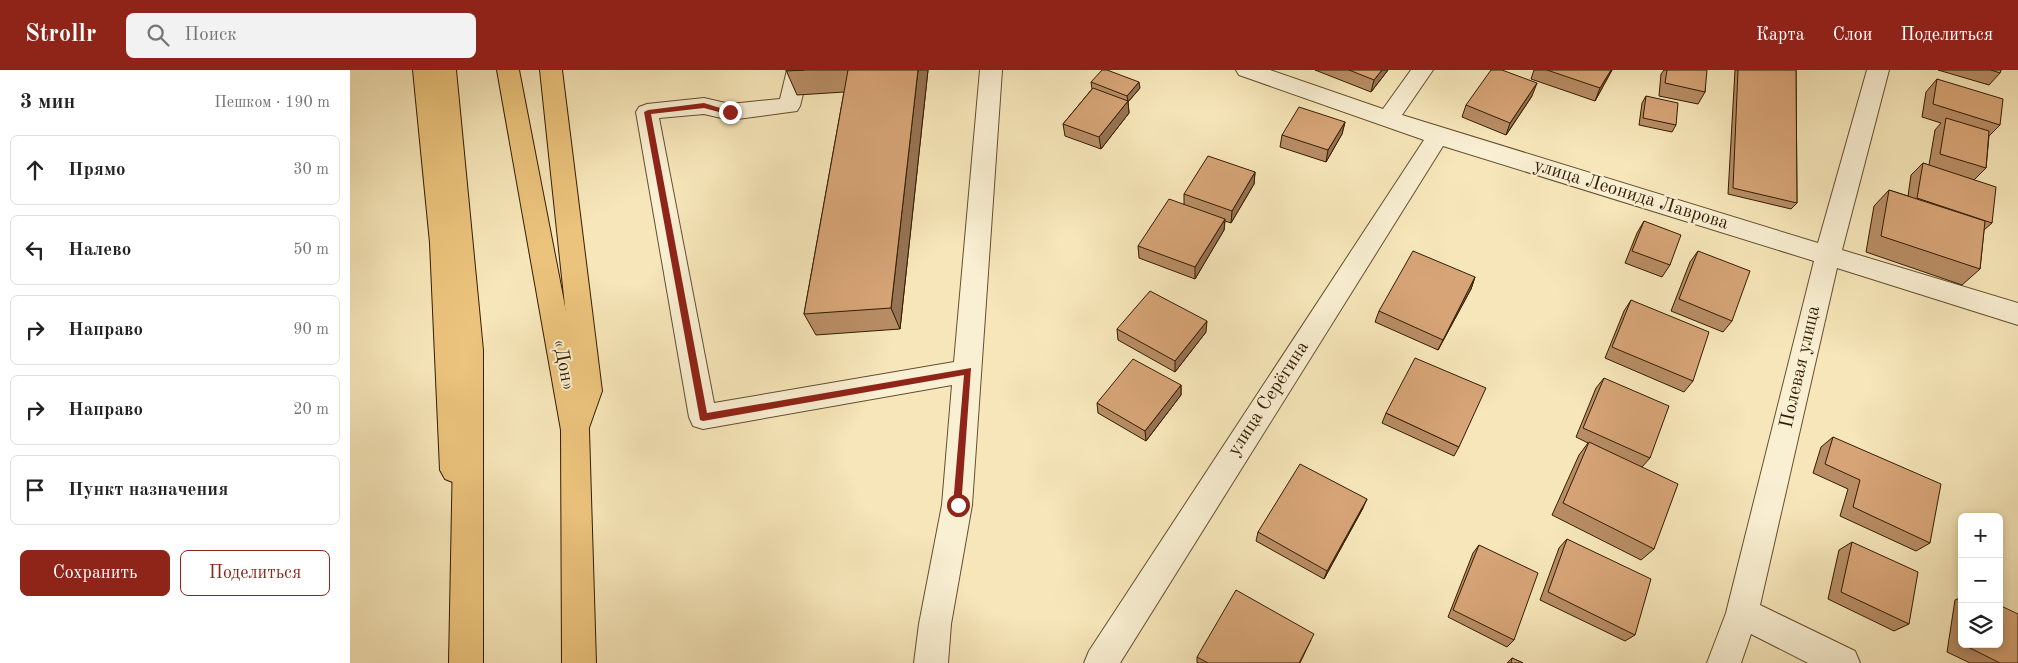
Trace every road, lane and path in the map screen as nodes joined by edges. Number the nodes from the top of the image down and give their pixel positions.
1 (424, 70) edge
2 (446, 70) edge
3 (508, 70) edge
4 (551, 70) edge
5 (798, 70) edge
6 (991, 70) edge
7 (1246, 70) edge
8 (1422, 70) edge
9 (1878, 70) edge
10 (1388, 119) junction
11 (1438, 136) junction
12 (1828, 254) junction
13 (2018, 314) edge
14 (968, 370) junction
15 (576, 430) junction
16 (577, 570) junction
17 (1742, 613) junction
18 (466, 663) edge
19 (579, 663) edge
20 (595, 663) edge
21 (931, 663) edge
22 (1100, 663) edge
23 (1724, 663) edge
24 (1842, 663) edge

1 - 18 main road
2 - 18 main road
3 - 15 main road, «Дон»
4 - 15 main road
5 - 14 street
6 - 14 street
7 - 10 street, улица Леонида Лаврова
8 - 10 street
9 - 12 street, Полевая улица
10 - 11 street, улица Леонида Лаврова
11 - 12 street, улица Леонида Лаврова
11 - 22 street, улица Серёгина
12 - 13 street, улица Леонида Лаврова
12 - 17 street, Полевая улица
14 - 21 street
15 - 16 main road, «Дон»
16 - 19 main road, «Дон»
16 - 20 street
17 - 23 street, Полевая улица
17 - 24 street

